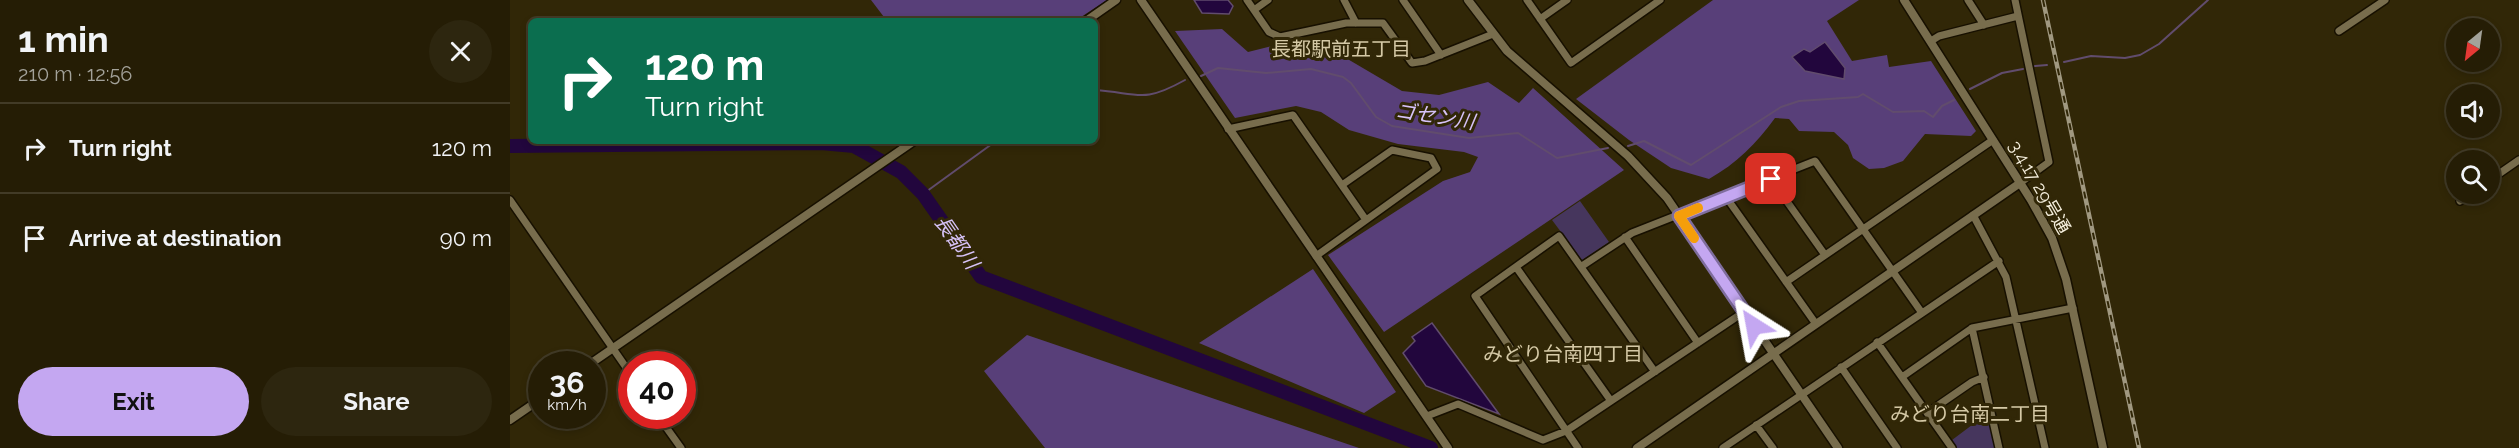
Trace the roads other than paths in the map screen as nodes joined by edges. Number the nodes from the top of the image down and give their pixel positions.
1 (1116, 0) edge
2 (1141, 0) edge
3 (1247, 0) edge
4 (1268, 0) edge
5 (1344, 0) edge
6 (1403, 0) edge
7 (1468, 0) edge
8 (1527, 0) edge
9 (1567, 0) edge
10 (1660, 0) edge
11 (1904, 0) edge
12 (1968, 0) edge
13 (2015, 0) edge
14 (2385, 0) edge
15 (1254, 10) junction
16 (2018, 16) junction
17 (1090, 18) edge
18 (1540, 19) junction
19 (1356, 23) junction
20 (1983, 24) junction
21 (2339, 31) dead end
22 (1492, 34) junction
23 (1931, 40) junction
24 (1441, 55) junction
25 (1228, 129) junction
26 (1993, 140) junction
27 (909, 144) edge
28 (2519, 160) edge
29 (2500, 173) edge
30 (1771, 179) junction
31 (2020, 183) junction
32 (1342, 185) junction
33 (1726, 197) junction
34 (510, 200) edge
35 (1973, 215) junction
36 (1679, 216) junction
37 (1366, 220) junction
38 (1863, 229) junction
39 (1625, 237) junction
40 (1825, 255) junction
41 (1316, 256) junction
42 (1999, 261) junction
43 (1582, 266) junction
44 (1516, 267) junction
45 (1893, 271) junction
46 (1786, 282) junction
47 (2073, 308) junction
48 (1744, 312) junction
49 (1922, 313) junction
50 (2018, 319) junction
51 (1816, 324) junction
52 (1972, 328) junction
53 (1877, 342) junction
54 (1698, 343) junction
55 (613, 348) junction
56 (606, 353) edge
57 (1773, 354) junction
58 (618, 355) edge
59 (1841, 367) junction
60 (1655, 372) junction
61 (1902, 377) junction
62 (1984, 377) junction
63 (1800, 394) junction
64 (1611, 401) junction
65 (528, 408) edge
66 (1927, 413) junction
67 (1426, 416) junction
68 (510, 420) edge
69 (1756, 425) junction
70 (667, 429) edge
71 (1566, 431) junction
72 (1446, 446) edge
73 (681, 448) edge
74 (1578, 448) edge
75 (1637, 448) edge
76 (1723, 448) edge
77 (1773, 448) edge
78 (1838, 448) edge
79 (1897, 448) edge
80 (1952, 448) edge
81 (1999, 448) edge
82 (2045, 448) edge
83 (2103, 448) edge

1 - 17 street
2 - 25 street
3 - 15 street
4 - 15 street
5 - 19 street
6 - 24 street
7 - 22 street
8 - 18 street
9 - 18 street
10 - 18 street
11 - 23 street, 3.4.17 29号通
12 - 20 street
13 - 16 street
14 - 21 street
15 - 19 street
16 - 20 street
16 - 31 street
19 - 24 street
20 - 23 street
22 - 24 street
22 - 36 street
23 - 26 street, 3.4.17 29号通
25 - 32 street
25 - 41 street
26 - 31 street, 3.4.17 29号通
26 - 38 street
27 - 55 street
28 - 29 street
30 - 33 street
30 - 38 street
30 - 40 street
31 - 35 street
31 - 47 street, 3.4.17 29号通
32 - 37 street
32 - 37 street
33 - 36 street
33 - 46 street
34 - 55 street
35 - 42 street
35 - 45 street
36 - 39 street
36 - 48 street
37 - 41 street
38 - 40 street
38 - 45 street
39 - 43 street
39 - 54 street
40 - 46 street
41 - 67 street
42 - 49 street
42 - 50 street
43 - 44 street
43 - 60 street
44 - 64 street
44 - 71 street
45 - 49 street
45 - 51 street
46 - 51 street
47 - 50 street
47 - 83 street, 3.4.17 29号通
48 - 54 street
48 - 57 street
49 - 53 street
50 - 52 street
50 - 82 street
51 - 57 street
52 - 61 street
52 - 62 street
53 - 59 street
53 - 61 street
54 - 60 street
55 - 56 street
55 - 58 street
57 - 63 street
57 - 75 street
59 - 63 street
59 - 79 street
60 - 64 street
61 - 66 street
62 - 66 street
62 - 81 street
63 - 69 street
63 - 78 street
64 - 71 street
65 - 68 street
66 - 80 street
67 - 71 street
67 - 72 street
69 - 76 street
69 - 77 street
70 - 73 street
71 - 74 street

